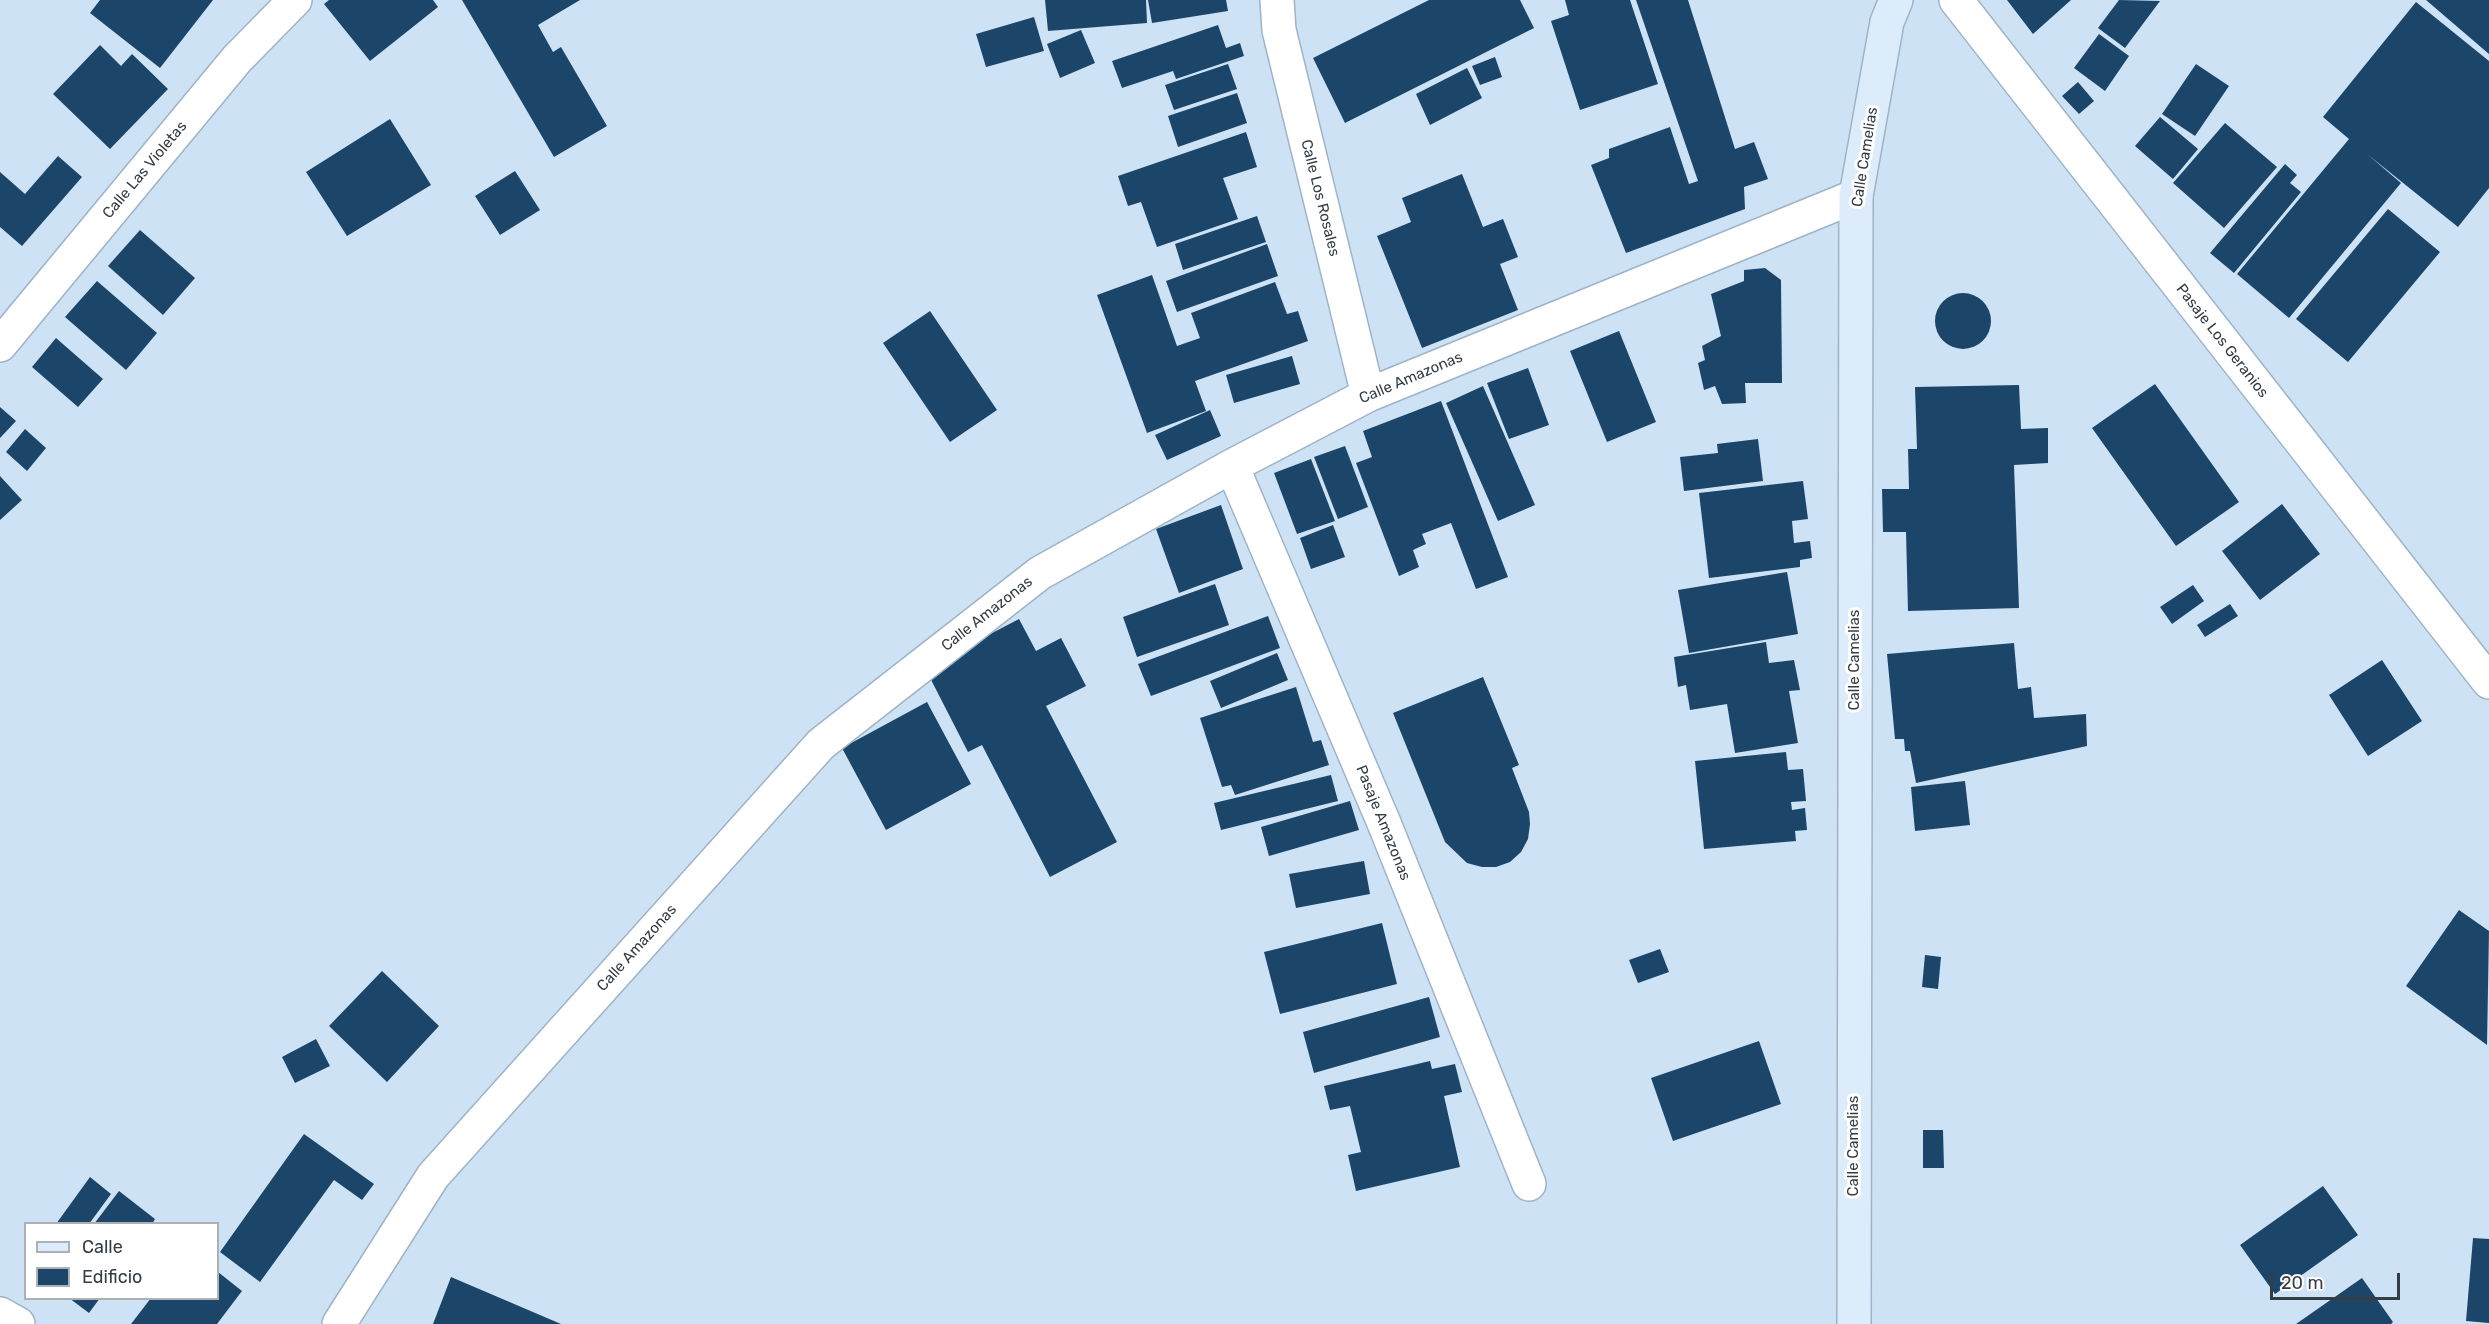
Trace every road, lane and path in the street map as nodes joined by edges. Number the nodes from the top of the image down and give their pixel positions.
1 (295, 0) edge
2 (1277, 0) edge
3 (1896, 0) edge
4 (1956, 0) edge
5 (1856, 196) junction
6 (0, 345) edge
7 (1368, 395) junction
8 (1232, 466) junction
9 (2489, 682) edge
10 (1529, 1184) dead end
11 (0, 1314) edge
12 (18, 1324) edge
13 (339, 1324) edge
14 (1854, 1324) edge

1 - 6 street, Calle Las Violetas
2 - 7 street, Calle Los Rosales
3 - 5 street, Calle Camelias
4 - 9 street, Pasaje Los Geranios
5 - 7 street, Calle Amazonas
5 - 14 street, Calle Camelias
7 - 8 street, Calle Amazonas
8 - 10 street, Pasaje Amazonas
8 - 13 street, Calle Amazonas
11 - 12 street

